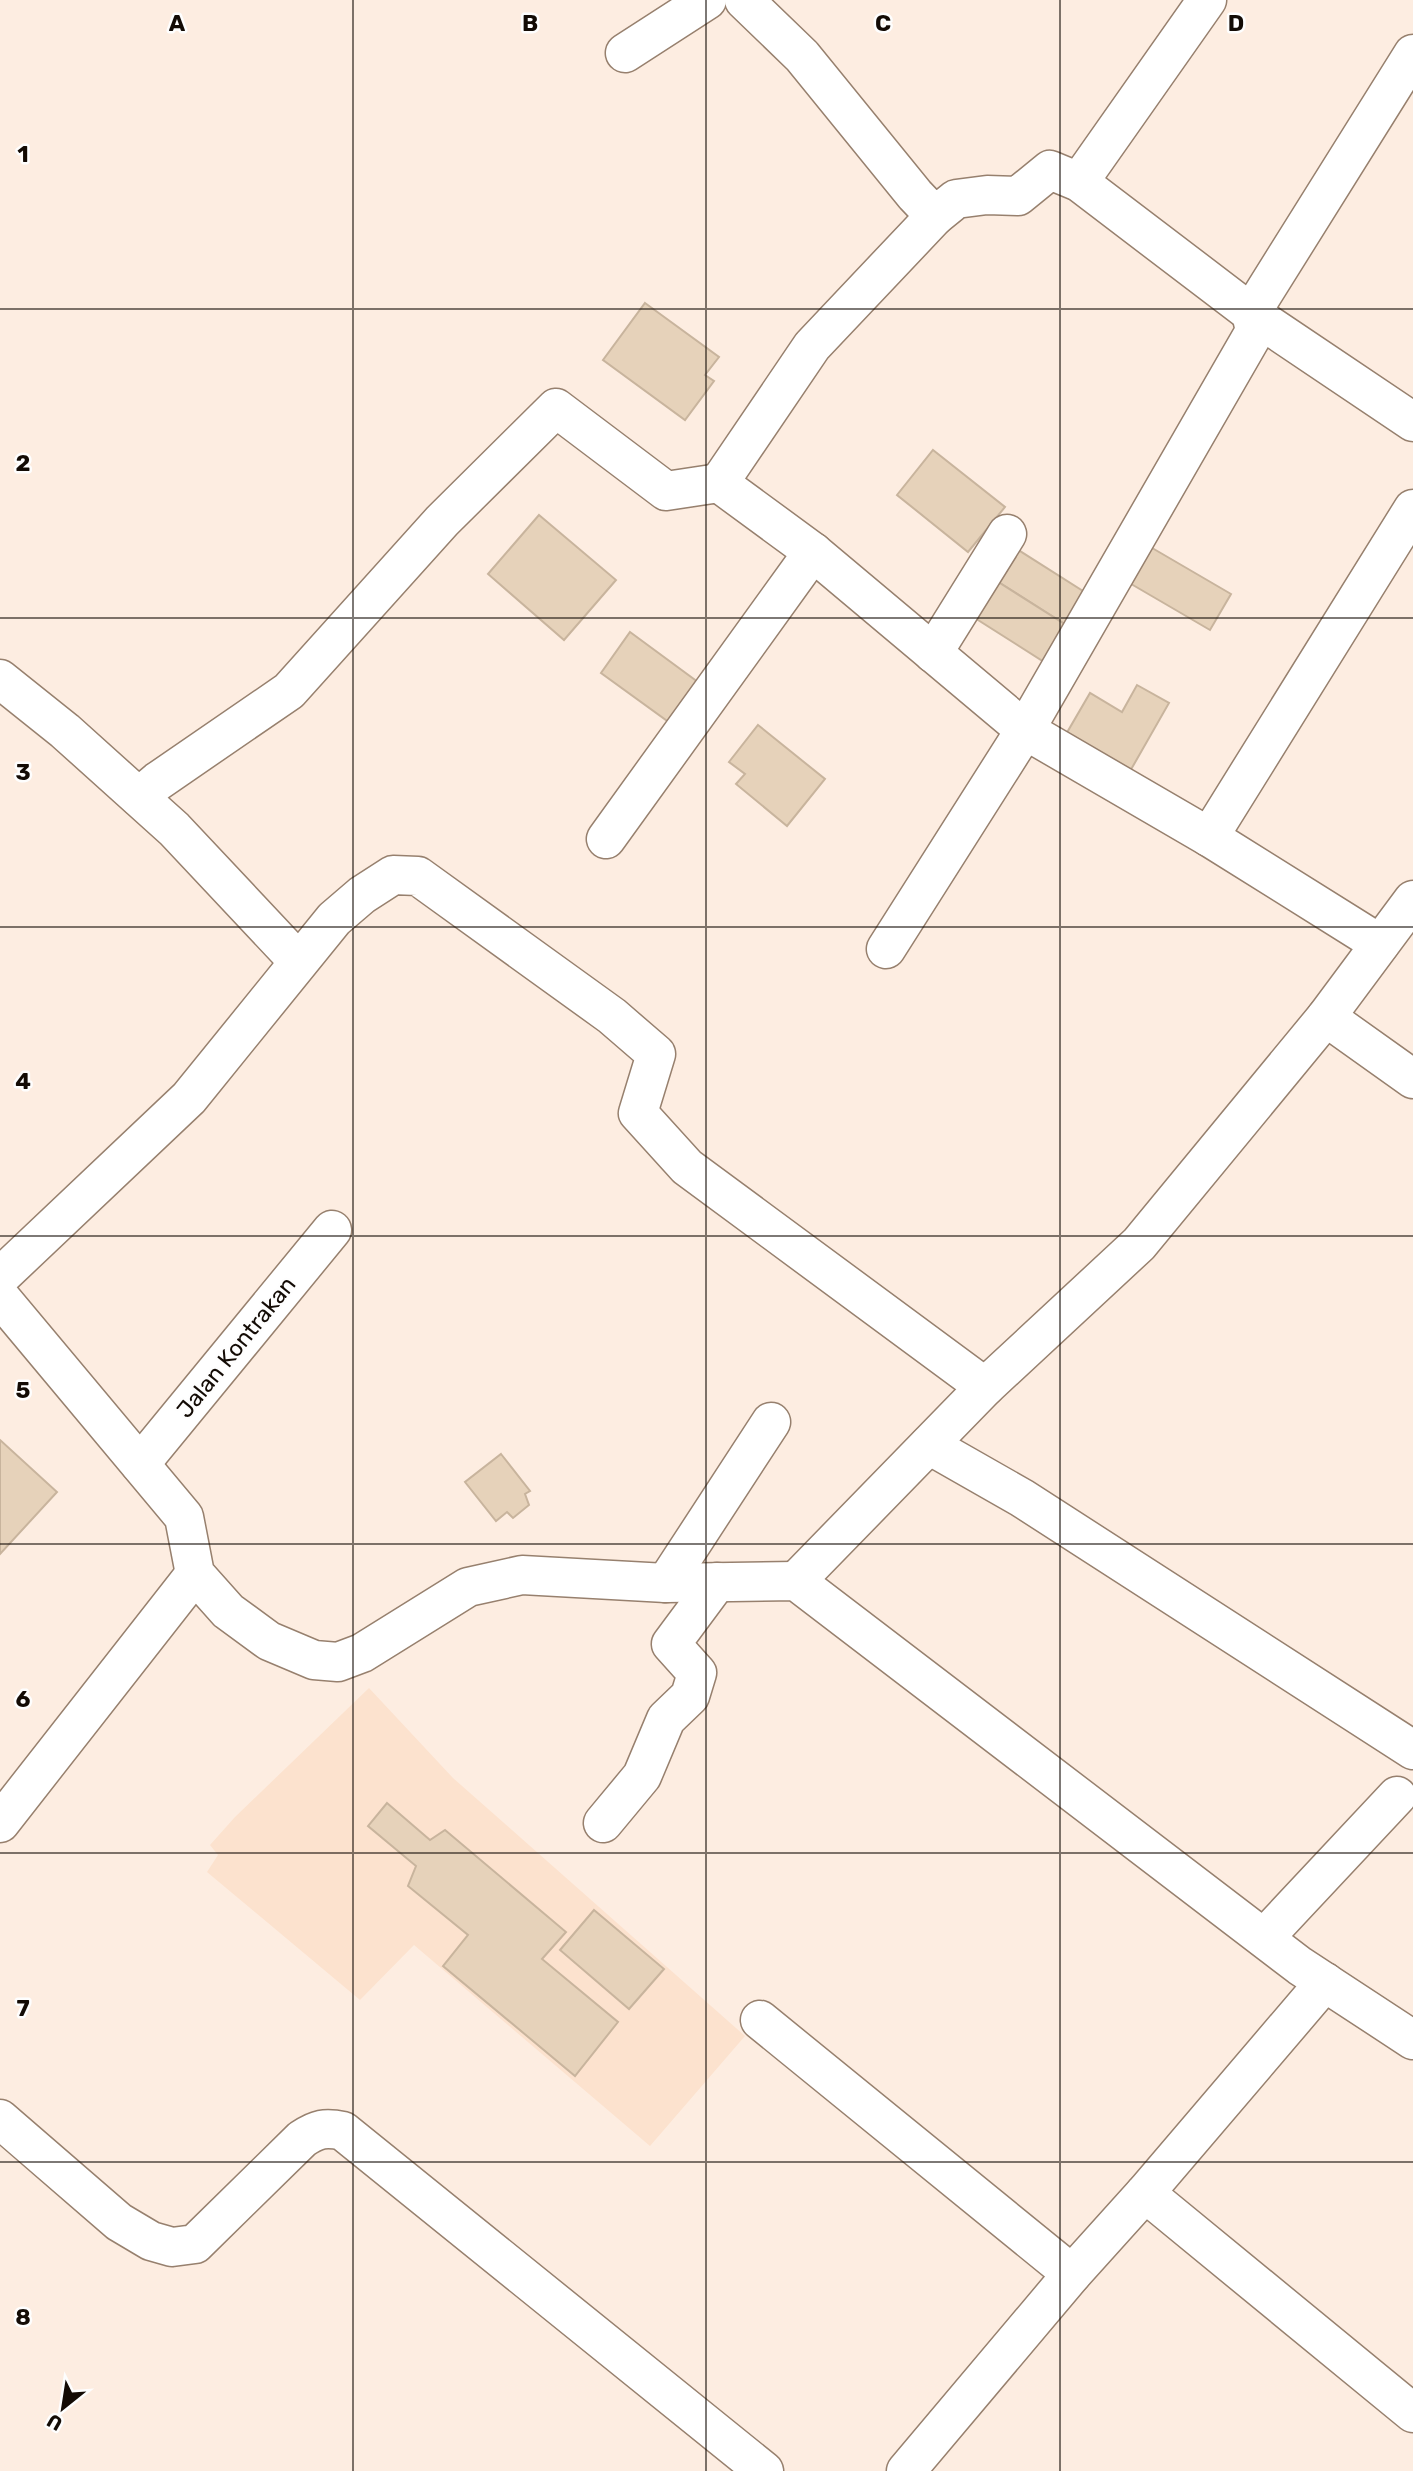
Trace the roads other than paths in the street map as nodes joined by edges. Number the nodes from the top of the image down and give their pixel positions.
1 (708, 0) edge
2 (744, 0) edge
3 (1207, 0) edge
4 (625, 53) dead end
5 (1413, 54) edge
6 (1079, 182) junction
7 (935, 216) junction
8 (1251, 313) junction
9 (1413, 422) edge
10 (719, 483) junction
11 (1413, 509) edge
12 (1007, 534) dead end
13 (813, 552) junction
14 (933, 653) junction
15 (0, 679) edge
16 (1025, 730) junction
17 (139, 797) junction
18 (1209, 837) junction
19 (606, 839) dead end
20 (1413, 900) edge
21 (1380, 944) junction
22 (886, 950) dead end
23 (298, 961) junction
24 (1326, 1017) junction
25 (1413, 1079) edge
26 (332, 1230) dead end
27 (0, 1277) edge
28 (0, 1297) edge
29 (985, 1387) junction
30 (771, 1422) dead end
31 (929, 1445) junction
32 (139, 1464) junction
33 (195, 1574) junction
34 (796, 1581) junction
35 (717, 1582) junction
36 (666, 1583) junction
37 (1413, 1750) edge
38 (1397, 1796) dead end
39 (0, 1823) edge
40 (603, 1823) dead end
41 (1264, 1938) junction
42 (1325, 1982) junction
43 (760, 2020) dead end
44 (1413, 2040) edge
45 (0, 2119) edge
46 (1144, 2193) junction
47 (1072, 2274) junction
48 (1413, 2413) edge
49 (911, 2469) edge
50 (764, 2471) edge

1 - 4 street
2 - 7 street
3 - 6 street
5 - 8 street
6 - 7 street
6 - 8 street
7 - 10 street
8 - 9 street
8 - 16 street
10 - 13 street
10 - 17 street
11 - 18 street
12 - 14 street
13 - 14 street
13 - 19 street
14 - 16 street
15 - 17 street
16 - 18 street
16 - 22 street
17 - 23 street
18 - 21 street
20 - 21 street
21 - 24 street
23 - 27 street
23 - 29 street
24 - 25 street
24 - 29 street
26 - 32 street, Jalan Kontrakan
28 - 32 street
29 - 31 street
30 - 36 street
31 - 34 street
31 - 37 street
32 - 33 street
33 - 36 street
33 - 39 street
34 - 35 street
34 - 41 street
35 - 36 street
35 - 40 street
38 - 41 street
41 - 42 street
42 - 44 street
42 - 46 street
43 - 47 street
45 - 50 street
46 - 47 street
46 - 48 street
47 - 49 street

